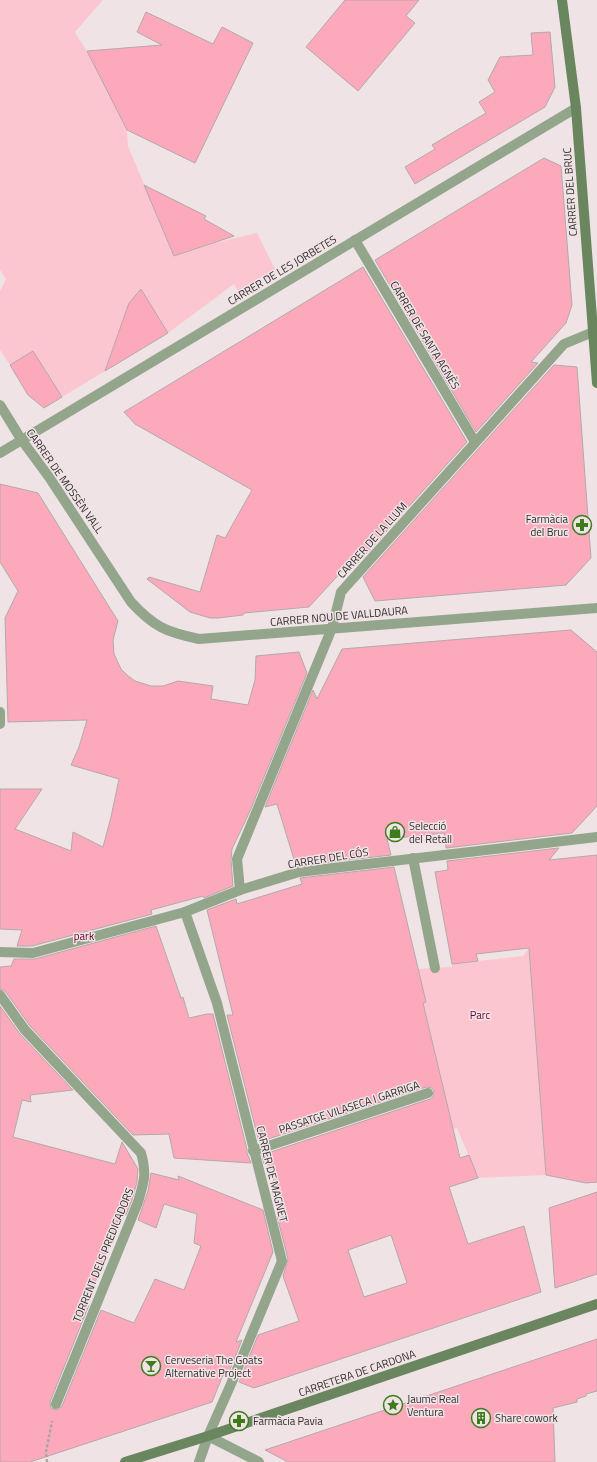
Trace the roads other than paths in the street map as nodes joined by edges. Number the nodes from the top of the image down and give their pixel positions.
1 (562, 0) edge
2 (576, 108) junction
3 (355, 240) junction
4 (595, 332) edge
5 (597, 384) edge
6 (0, 405) edge
7 (21, 439) junction
8 (475, 442) junction
9 (0, 453) edge
10 (112, 571) joint
11 (597, 608) edge
12 (332, 628) junction
13 (0, 712) edge
14 (0, 724) edge
15 (597, 837) edge
16 (413, 858) junction
17 (240, 890) junction
18 (185, 912) junction
19 (0, 952) edge
20 (435, 968) dead end
21 (0, 995) edge
22 (428, 1093) dead end
23 (254, 1151) junction
24 (597, 1304) edge
25 (56, 1404) road end
26 (208, 1436) junction
27 (125, 1462) edge
28 (198, 1462) edge
29 (258, 1462) edge

1 - 2 main road, CARRER DEL BRUC
2 - 3 street, CARRER DE LES JORBETES
2 - 4 main road, CARRER DEL BRUC
3 - 7 street, CARRER DE LES JORBETES
3 - 8 street, CARRER DE SANTA AGNÈS
4 - 5 main road, CARRER DEL BRUC
4 - 8 street, CARRER DE LA LLUM
6 - 7 street, CARRER DE MOSSÈN VALL
7 - 9 street, CARRER DE LES JORBETES
7 - 10 street, CARRER DE MOSSÈN VALL
8 - 12 street, CARRER DE LA LLUM
10 - 12 street, CARRER NOU DE VALLDAURA
11 - 12 street, CARRER NOU DE VALLDAURA
12 - 17 street, CARRER DE LA LLUM
13 - 14 street
15 - 16 street, CARRER DEL CÓS
16 - 17 street, CARRER DEL CÓS
16 - 20 street
17 - 18 street, CARRER DEL CÓS
18 - 19 street, CARRER DEL CÓS
18 - 23 street, CARRER DE MAGNET
21 - 25 street, TORRENT DELS PREDICADORS
22 - 23 street, PASSATGE VILASECA I GARRIGA
23 - 26 street, CARRER DE MAGNET
24 - 26 main road, CARRETERA DE CARDONA
26 - 27 main road, CARRETERA DE CARDONA
26 - 28 street, CARRER DE MAGNET
26 - 29 street

